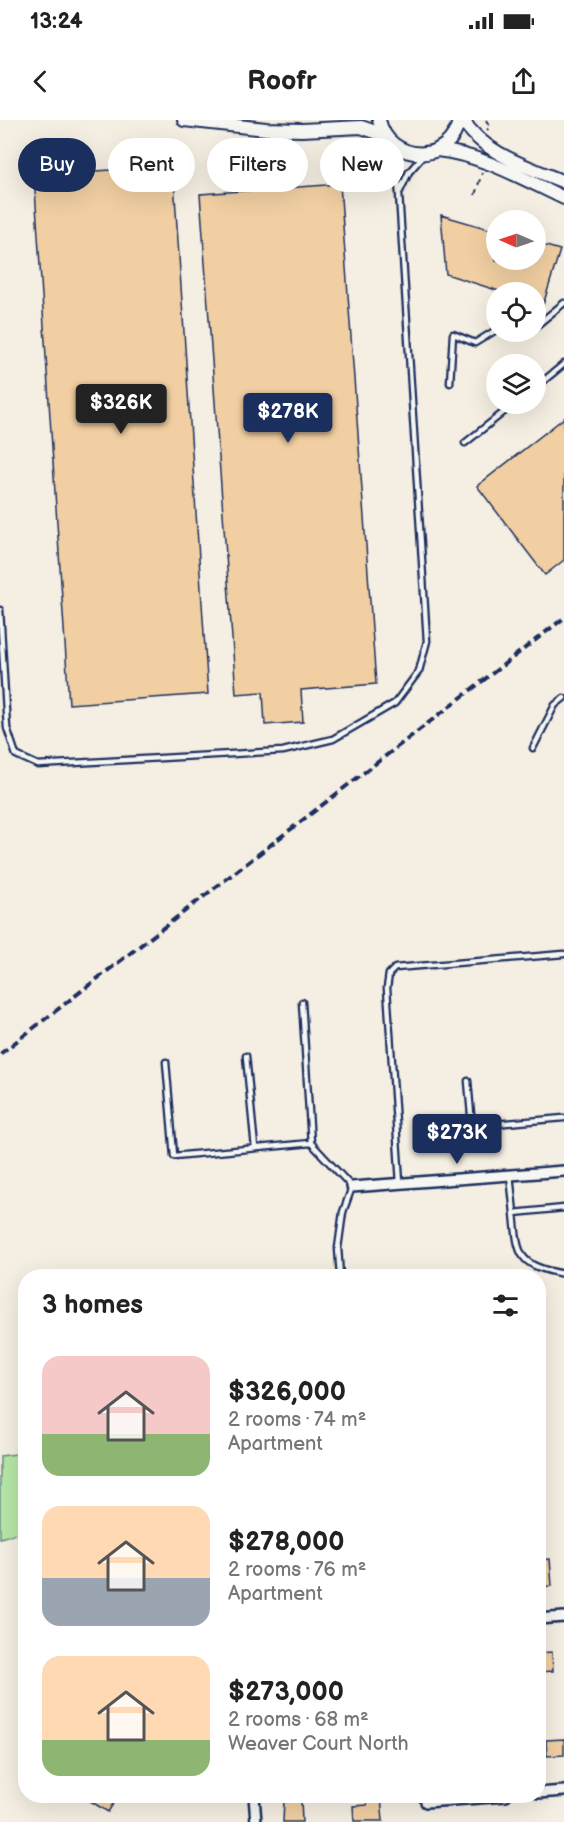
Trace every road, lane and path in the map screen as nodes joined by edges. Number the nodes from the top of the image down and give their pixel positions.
1 (184, 120) edge
2 (379, 120) edge
3 (461, 120) edge
4 (486, 120) edge
5 (490, 127) dead end
6 (386, 138) edge
7 (388, 138) edge
8 (404, 150) edge
9 (432, 152) junction
10 (564, 182) edge
11 (399, 194) joint
12 (564, 198) edge
13 (564, 303) edge
14 (546, 318) edge
15 (486, 336) edge
16 (564, 364) edge
17 (546, 379) edge
18 (450, 383) dead end
19 (501, 414) edge
20 (465, 443) dead end
21 (0, 610) edge
22 (564, 698) edge
23 (533, 748) dead end
24 (564, 954) edge
25 (302, 1002) dead end
26 (246, 1056) dead end
27 (165, 1062) dead end
28 (468, 1081) dead end
29 (564, 1118) edge
30 (311, 1143) junction
31 (255, 1148) junction
32 (564, 1170) edge
33 (510, 1174) junction
34 (400, 1183) junction
35 (352, 1187) junction
36 (564, 1208) edge
37 (514, 1213) junction
38 (340, 1269) edge
39 (540, 1269) edge
40 (546, 1271) edge
41 (564, 1274) edge
42 (564, 1617) edge
43 (546, 1618) edge
44 (564, 1791) edge
45 (546, 1792) edge
46 (255, 1803) edge
47 (256, 1822) edge

1 - 6 street
2 - 7 street
3 - 9 street
3 - 10 street
4 - 5 path
8 - 9 street
9 - 11 lane
9 - 12 street
11 - 21 lane
13 - 14 lane
15 - 18 lane
16 - 17 lane
19 - 20 lane
22 - 23 lane
24 - 34 lane
25 - 30 lane
26 - 31 lane
27 - 31 lane
28 - 29 lane
30 - 31 lane
30 - 35 lane
32 - 33 street
33 - 34 street
33 - 37 lane
34 - 35 street
35 - 38 lane
36 - 37 lane
37 - 39 lane
40 - 41 lane
42 - 43 street
44 - 45 street
46 - 47 street

